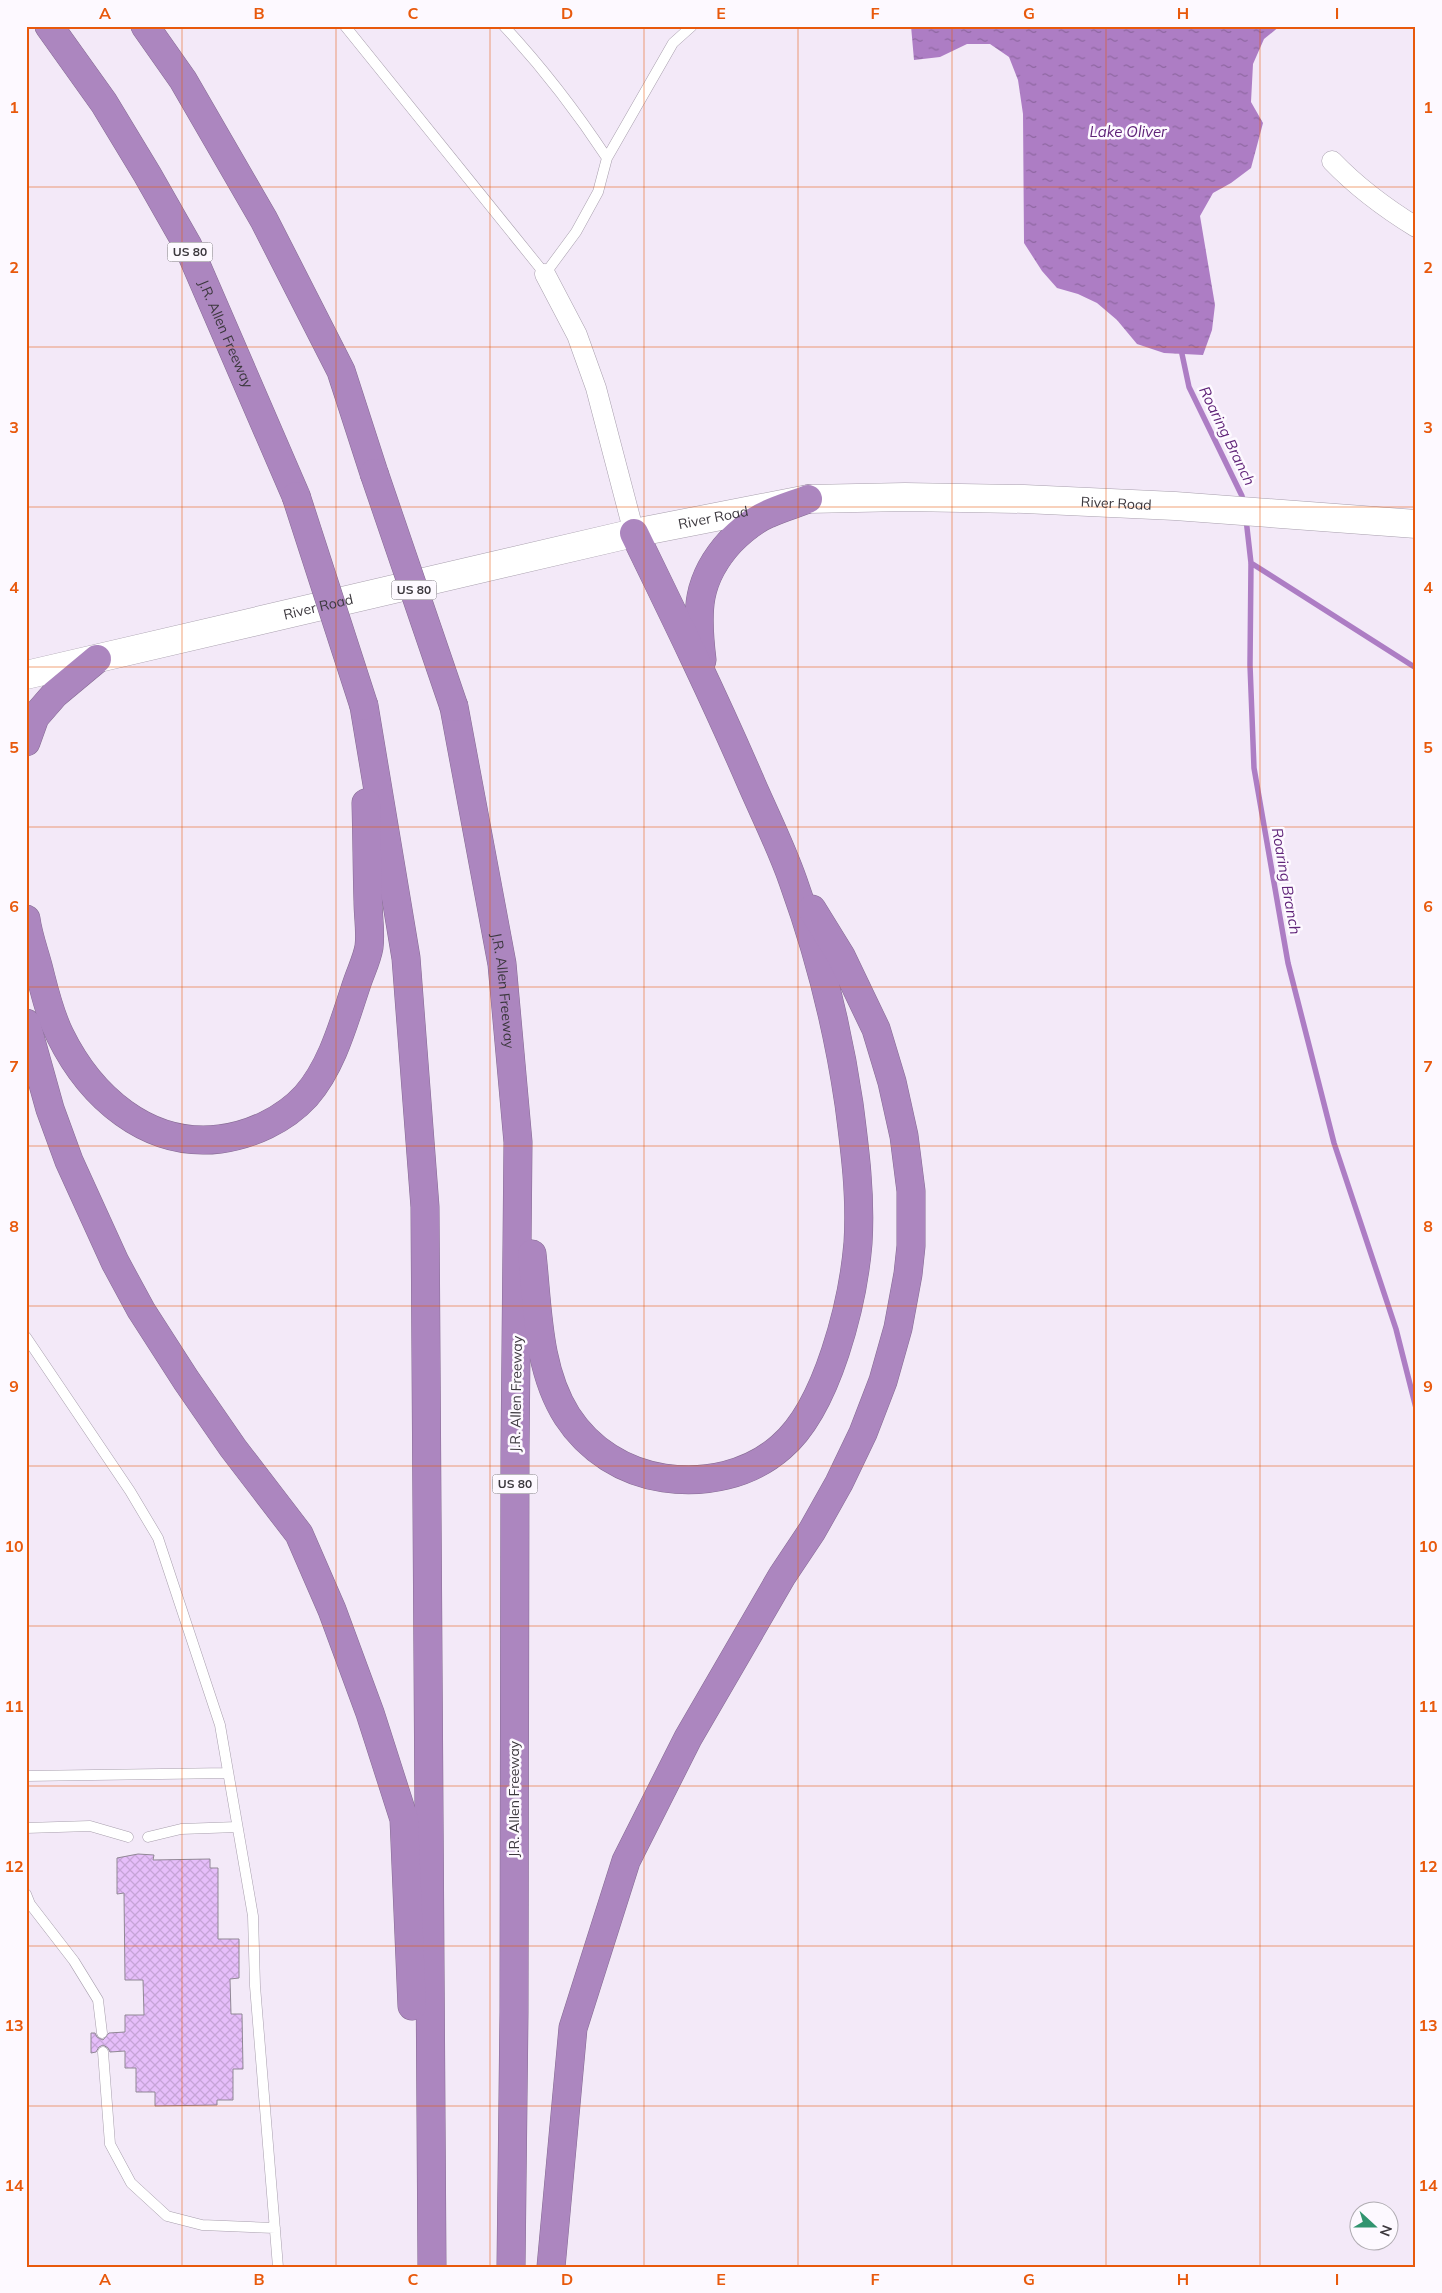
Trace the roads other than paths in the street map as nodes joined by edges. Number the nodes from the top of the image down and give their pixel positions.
1 (49, 26) edge
2 (145, 26) edge
3 (345, 26) edge
4 (504, 26) edge
5 (692, 26) edge
6 (607, 158) junction
7 (1332, 161) dead end
8 (1416, 227) edge
9 (545, 274) junction
10 (808, 499) junction
11 (1416, 524) edge
12 (634, 533) junction
13 (97, 658) junction
14 (26, 675) edge
15 (704, 676) junction
16 (364, 706) junction
17 (26, 742) edge
18 (793, 880) junction
19 (26, 919) edge
20 (27, 924) edge
21 (26, 934) edge
22 (26, 1022) edge
23 (518, 1142) junction
24 (26, 1337) edge
25 (228, 1773) junction
26 (26, 1776) edge
27 (237, 1827) junction
28 (26, 1828) edge
29 (128, 1836) dead end
30 (148, 1837) dead end
31 (26, 1894) edge
32 (102, 2033) dead end
33 (103, 2052) dead end
34 (275, 2228) junction
35 (278, 2267) edge
36 (424, 2267) edge
37 (432, 2267) edge
38 (511, 2267) edge
39 (551, 2267) edge

1 - 16 highway, J.R. Allen Freeway / US 80, bridge
2 - 23 highway, J.R. Allen Freeway / US 80, bridge
3 - 9 lane
4 - 6 lane
5 - 6 lane
6 - 9 lane
7 - 8 street
9 - 12 street
10 - 11 main road, River Road
10 - 12 main road, River Road
10 - 15 highway
12 - 13 main road, River Road
12 - 15 highway
13 - 14 main road, River Road
13 - 17 highway
15 - 18 highway
16 - 20 highway
16 - 37 highway, US 80
18 - 23 highway
18 - 39 highway
19 - 20 highway
20 - 21 highway
22 - 36 highway
23 - 38 highway, J.R. Allen Freeway / US 80
24 - 25 lane
25 - 26 lane
25 - 27 lane
27 - 30 lane
27 - 34 lane
28 - 29 lane
31 - 32 lane
33 - 34 lane
34 - 35 lane

